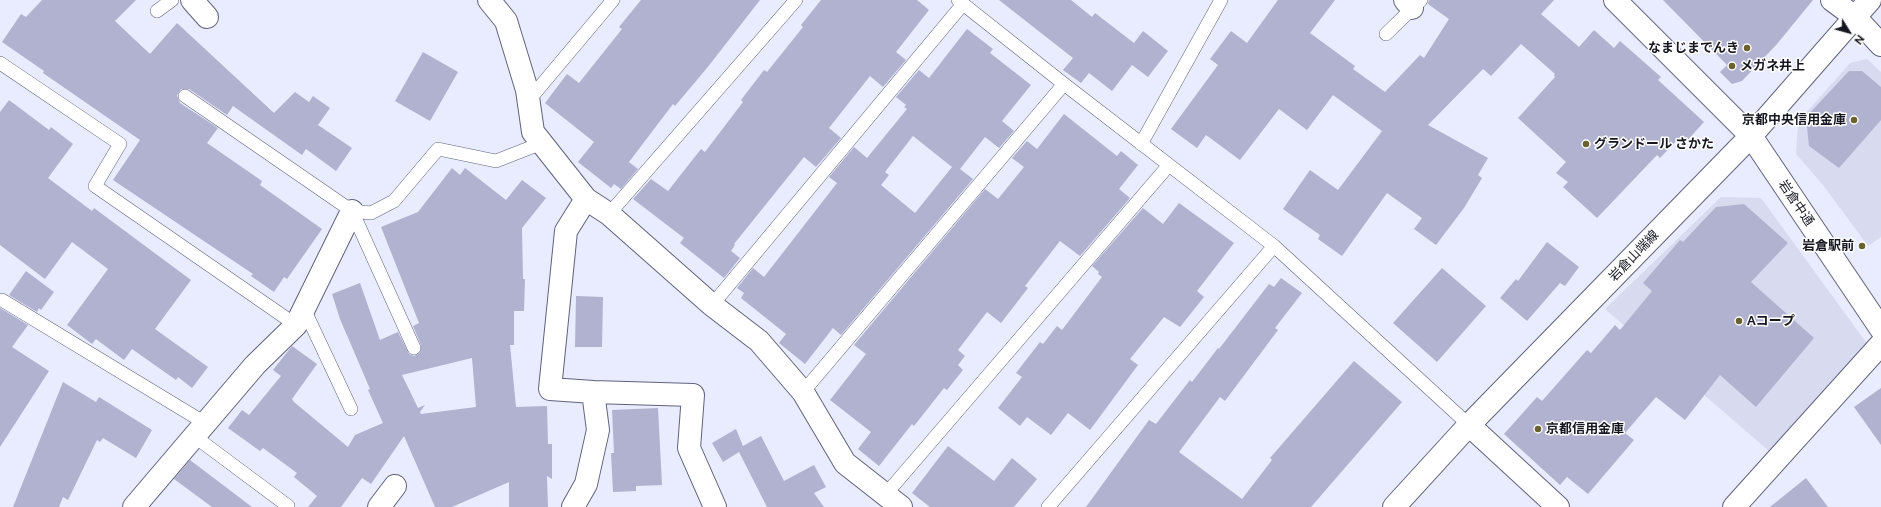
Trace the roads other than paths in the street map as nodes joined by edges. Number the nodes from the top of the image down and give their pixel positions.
1 (172, 0) edge
2 (192, 0) edge
3 (489, 0) edge
4 (613, 0) edge
5 (796, 0) edge
6 (1221, 0) edge
7 (1615, 0) edge
8 (1832, 0) edge
9 (1870, 0) edge
10 (960, 2) edge
11 (1413, 3) edge
12 (157, 11) dead end
13 (207, 17) dead end
14 (1855, 17) junction
15 (1386, 34) dead end
16 (1881, 45) edge
17 (0, 63) edge
18 (1064, 84) junction
19 (185, 96) dead end
20 (529, 100) junction
21 (1751, 136) junction
22 (542, 143) junction
23 (1142, 144) junction
24 (1169, 165) junction
25 (586, 199) junction
26 (352, 211) junction
27 (609, 214) junction
28 (1274, 246) junction
29 (2, 300) dead end
30 (712, 305) junction
31 (300, 317) junction
32 (1881, 329) edge
33 (1881, 344) edge
34 (414, 348) dead end
35 (593, 392) junction
36 (803, 392) junction
37 (351, 409) dead end
38 (1469, 425) junction
39 (199, 430) junction
40 (395, 486) dead end
41 (893, 500) edge
42 (288, 506) dead end
43 (134, 507) edge
44 (380, 507) edge
45 (573, 507) edge
46 (715, 507) edge
47 (1048, 507) edge
48 (1394, 507) edge
49 (1558, 507) edge
50 (1734, 507) edge

1 - 12 lane
2 - 13 street
3 - 20 street
4 - 20 lane
5 - 27 lane
6 - 23 lane
7 - 21 street, 岩倉中通
8 - 14 street
9 - 14 street, 岩倉山端線
10 - 18 lane
10 - 30 lane
11 - 15 lane
14 - 16 street
14 - 21 street, 岩倉山端線
17 - 31 lane
18 - 23 lane
18 - 36 lane
19 - 26 lane
20 - 22 street
21 - 32 street, 岩倉中通
21 - 38 street, 岩倉山端線
22 - 25 street
22 - 26 lane
23 - 24 lane
24 - 28 lane
24 - 41 lane
25 - 27 street
25 - 35 street
26 - 31 street
26 - 34 lane
27 - 30 street
28 - 38 lane
28 - 47 lane
29 - 39 lane
30 - 36 street
31 - 37 lane
31 - 39 street
33 - 50 street
35 - 45 street
35 - 46 street
36 - 41 street
38 - 48 street, 岩倉山端線
38 - 49 street
39 - 42 lane
39 - 43 street
40 - 44 street

